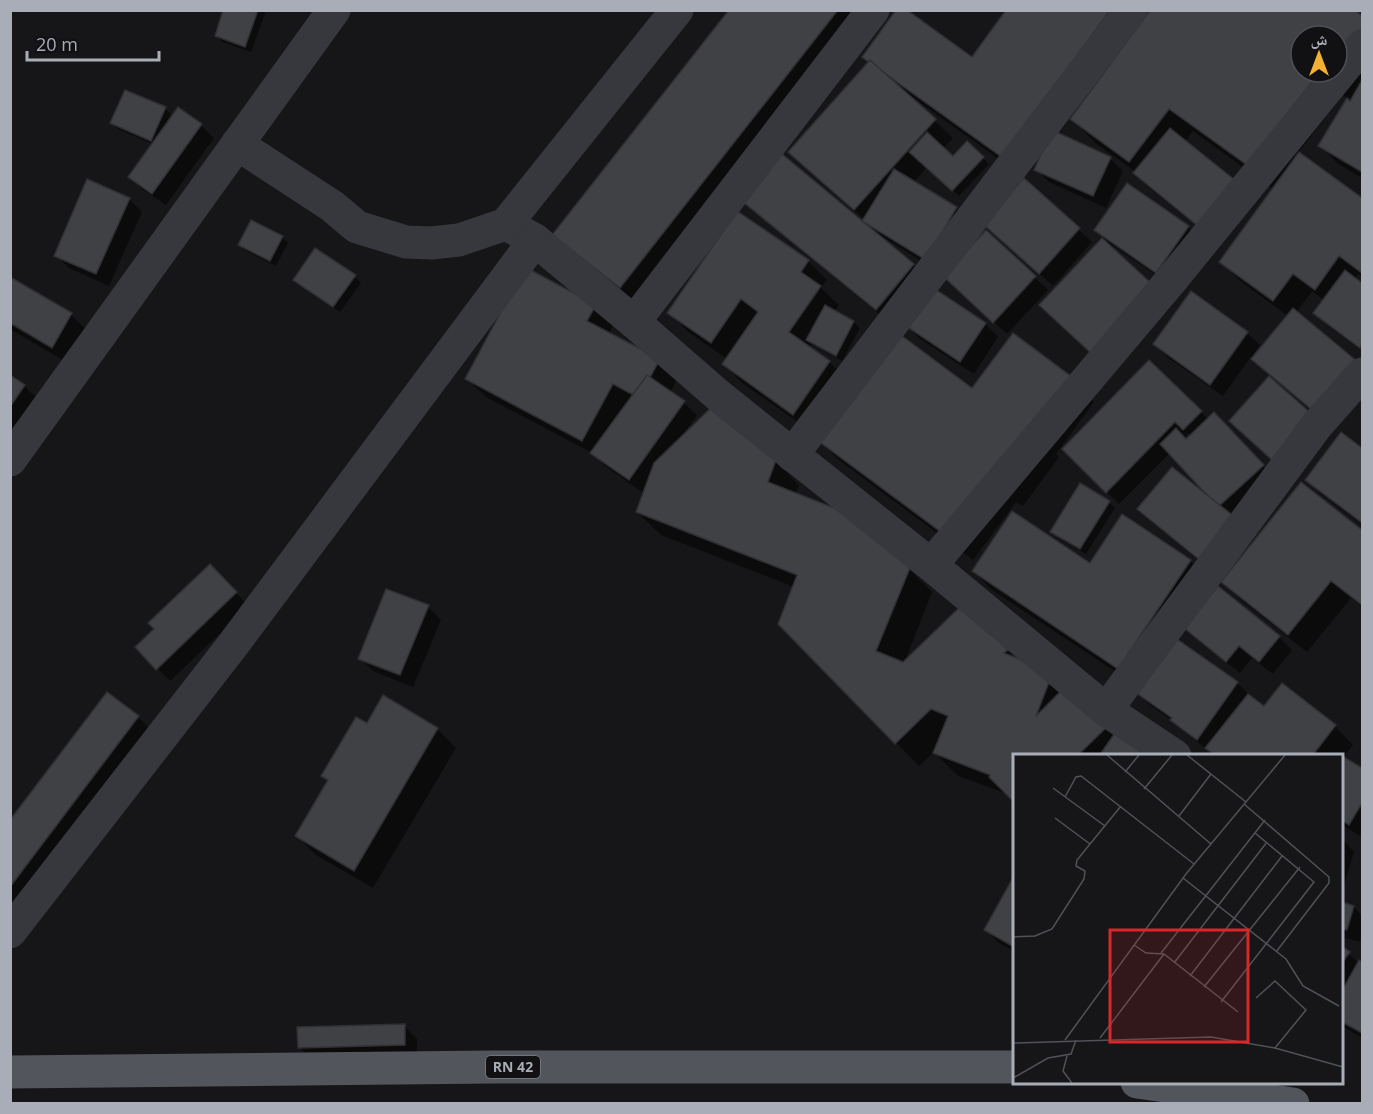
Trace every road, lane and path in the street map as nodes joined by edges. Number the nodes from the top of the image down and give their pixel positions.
1 (334, 10) edge
2 (677, 10) edge
3 (873, 10) edge
4 (1131, 10) edge
5 (1362, 46) edge
6 (237, 144) junction
7 (506, 224) junction
8 (534, 240) junction
9 (634, 322) junction
10 (1362, 374) edge
11 (792, 455) junction
12 (10, 460) edge
13 (931, 565) junction
14 (1106, 710) junction
15 (1172, 754) edge
16 (10, 932) edge
17 (1013, 1067) edge
18 (10, 1072) edge
19 (1144, 1084) edge
20 (1293, 1104) edge

1 - 6 street
2 - 7 street
3 - 9 street
4 - 11 street
5 - 13 street
6 - 7 street
6 - 12 street
7 - 8 street
8 - 9 street
8 - 16 street
9 - 11 street
10 - 14 street
11 - 13 street
13 - 14 street
14 - 15 street
17 - 18 main road, RN 42
19 - 20 main road

